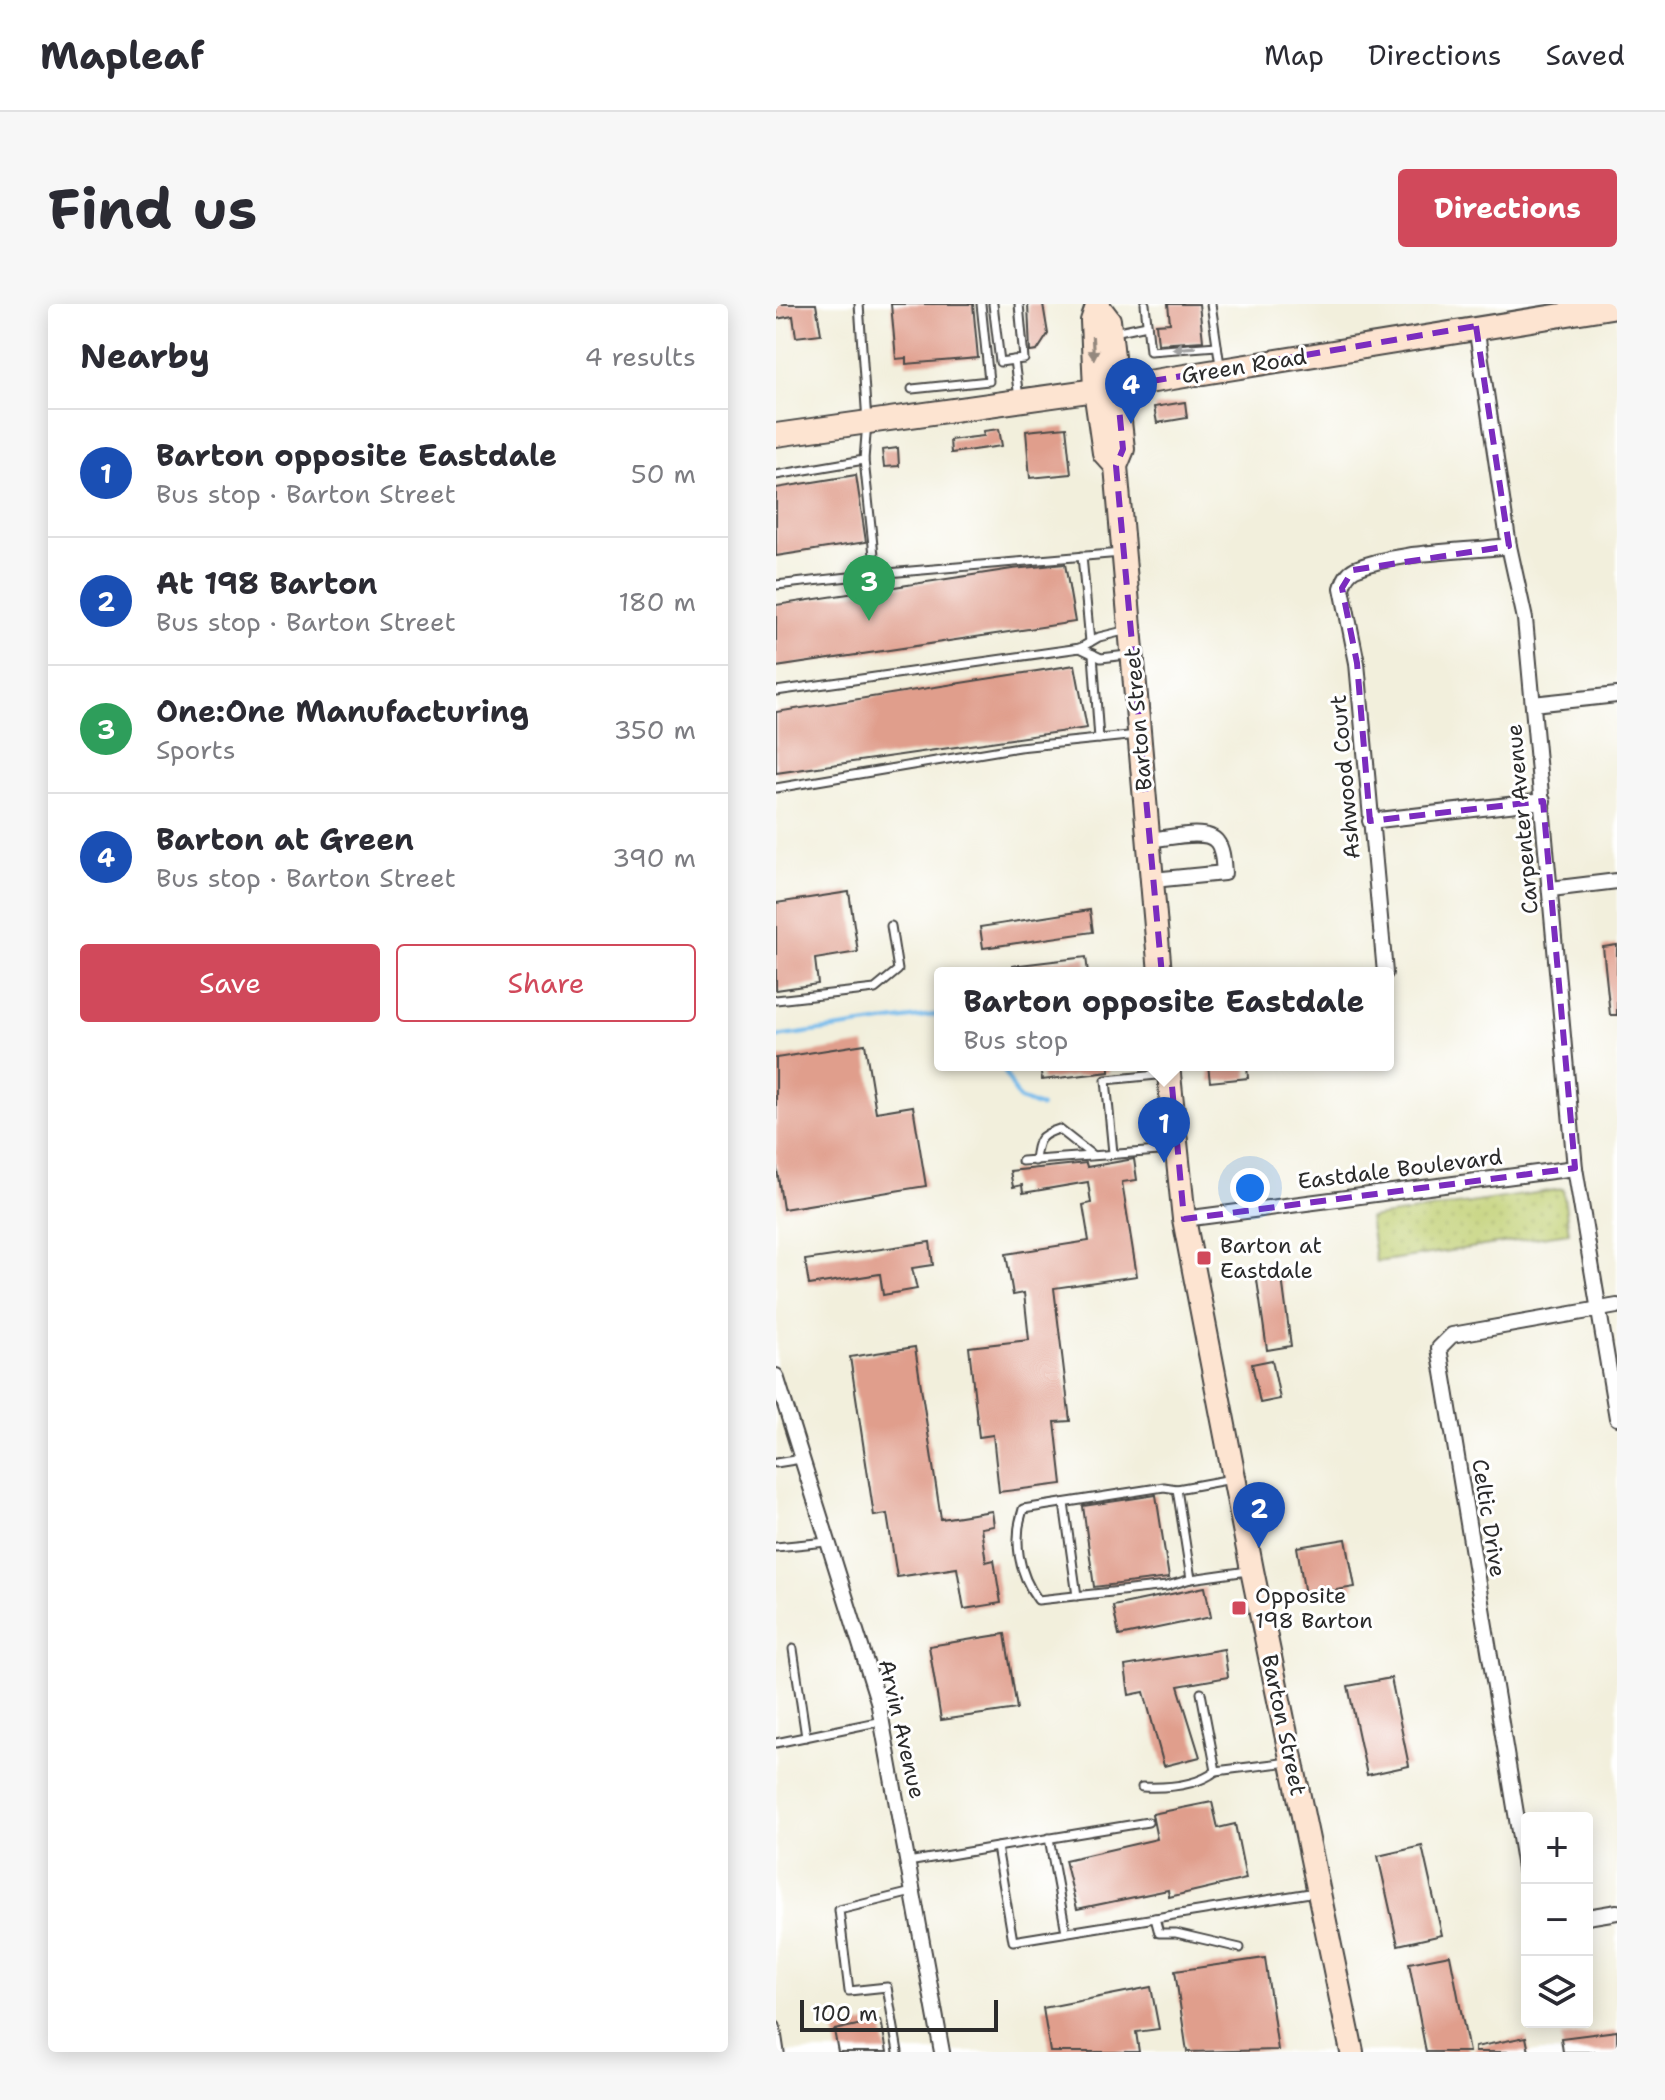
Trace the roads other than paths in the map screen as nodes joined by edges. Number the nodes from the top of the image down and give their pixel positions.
1 (859, 304) edge
2 (981, 304) edge
3 (993, 304) edge
4 (1019, 304) edge
5 (1145, 304) edge
6 (1211, 304) edge
7 (1099, 306) edge
8 (1617, 306) edge
9 (1147, 325) junction
10 (1476, 326) junction
11 (1110, 333) junction
12 (1217, 346) junction
13 (1014, 360) junction
14 (1221, 370) junction
15 (948, 385) junction
16 (912, 389) dead end
17 (1106, 389) junction
18 (1019, 401) junction
19 (951, 410) junction
20 (867, 422) junction
21 (776, 435) edge
22 (864, 460) junction
23 (776, 475) edge
24 (1509, 546) junction
25 (1123, 553) junction
26 (1082, 556) junction
27 (876, 574) junction
28 (776, 585) edge
29 (1130, 630) junction
30 (1090, 642) junction
31 (1080, 648) junction
32 (1093, 654) junction
33 (1133, 655) junction
34 (776, 691) edge
35 (1617, 695) edge
36 (1533, 704) junction
37 (1139, 735) junction
38 (1099, 739) junction
39 (776, 788) edge
40 (1543, 801) junction
41 (1370, 821) junction
42 (1149, 840) junction
43 (1153, 880) junction
44 (1617, 881) edge
45 (1551, 889) junction
46 (891, 926) dead end
47 (1160, 967) edge
48 (1384, 967) edge
49 (776, 1000) edge
50 (1162, 1071) edge
51 (1168, 1071) edge
52 (1175, 1150) junction
53 (1113, 1153) junction
54 (1092, 1155) junction
55 (1022, 1161) dead end
56 (1035, 1161) junction
57 (1575, 1168) junction
58 (1184, 1219) junction
59 (1617, 1306) edge
60 (1599, 1309) junction
61 (776, 1376) edge
62 (1617, 1418) edge
63 (801, 1459) junction
64 (776, 1463) edge
65 (1234, 1478) junction
66 (1177, 1489) junction
67 (1064, 1503) junction
68 (827, 1542) junction
69 (776, 1547) edge
70 (1252, 1570) junction
71 (1191, 1579) junction
72 (1077, 1596) junction
73 (793, 1649) dead end
74 (1201, 1693) dead end
75 (882, 1721) junction
76 (806, 1737) junction
77 (776, 1743) edge
78 (1292, 1762) junction
79 (1216, 1771) junction
80 (1142, 1787) dead end
81 (1148, 1822) dead end
82 (1049, 1838) junction
83 (1521, 1844) edge
84 (997, 1847) junction
85 (908, 1862) junction
86 (913, 1891) junction
87 (1318, 1891) junction
88 (1617, 1912) edge
89 (1593, 1916) edge
90 (1155, 1918) junction
91 (1066, 1932) junction
92 (1240, 1948) dead end
93 (776, 2026) edge
94 (780, 2052) edge
95 (898, 2052) edge
96 (942, 2052) edge
97 (1352, 2052) edge

1 - 20 lane
2 - 15 lane
3 - 13 lane
4 - 13 lane
5 - 9 lane
6 - 12 lane
7 - 11 main road, Barton Street
7 -> 17 main road, Barton Street
8 - 10 main road, Green Road
9 - 11 lane
12 -> 9 lane
10 - 14 main road, Green Road
10 - 24 street, Carpenter Avenue
11 - 17 main road, Barton Street
12 - 14 lane
13 - 18 lane
14 - 17 main road, Green Road
15 - 16 lane
15 - 19 lane
17 - 18 main road, Green Road
17 - 25 main road, Barton Street
18 - 19 main road, Green Road
19 - 20 main road, Green Road
20 - 21 main road, Green Road
20 - 22 lane
22 - 23 lane
22 - 27 lane
24 - 36 street, Carpenter Avenue
24 - 41 street, Ashwood Court
25 - 26 lane
25 - 29 main road, Barton Street
26 - 27 lane
26 - 30 lane
27 - 28 lane
29 - 30 lane
29 - 33 main road, Barton Street
30 - 31 lane
31 - 32 lane
31 - 34 lane
32 - 33 lane
32 - 38 lane
33 - 37 main road, Barton Street
35 - 36 street
36 - 40 street, Carpenter Avenue
37 - 38 lane
37 - 42 main road, Barton Street
38 - 39 lane
40 - 41 street
40 - 45 street, Carpenter Avenue
41 - 48 street, Ashwood Court
42 - 43 main road, Barton Street
42 - 43 street
43 - 47 main road, Barton Street
44 - 45 street
45 - 57 street, Carpenter Avenue
46 - 49 lane
50 - 53 lane
51 - 52 main road, Barton Street
52 - 53 lane
52 - 58 main road, Barton Street
53 - 54 lane
54 - 56 lane
54 - 56 lane
55 - 56 lane
57 - 58 street, Eastdale Boulevard
57 - 60 street, Carpenter Avenue
58 - 65 main road, Barton Street
59 - 60 street, Celtic Drive
60 - 62 street, Carpenter Avenue
60 - 83 street, Celtic Drive
61 - 63 street, Arvin Avenue
63 - 64 lane
63 - 68 street, Arvin Avenue
65 - 66 lane
65 - 70 main road, Barton Street
66 - 67 lane
66 - 71 lane
67 - 72 lane
67 - 72 lane
68 - 69 lane
68 - 75 street, Arvin Avenue
70 - 71 lane
70 - 78 main road, Barton Street
71 - 72 lane
73 - 76 lane
74 - 79 lane
75 - 76 lane
75 - 85 street, Arvin Avenue
76 - 77 lane
78 - 79 lane
78 - 87 main road, Barton Street
79 - 80 lane
81 - 82 lane
82 - 84 lane
82 - 91 lane
84 - 85 lane
84 - 91 lane
85 - 86 street, Arvin Avenue
86 - 95 lane
86 - 96 street, Arvin Avenue
87 - 90 lane
87 - 97 main road, Barton Street
88 - 89 street
90 - 91 lane
90 - 92 lane
93 - 94 lane

